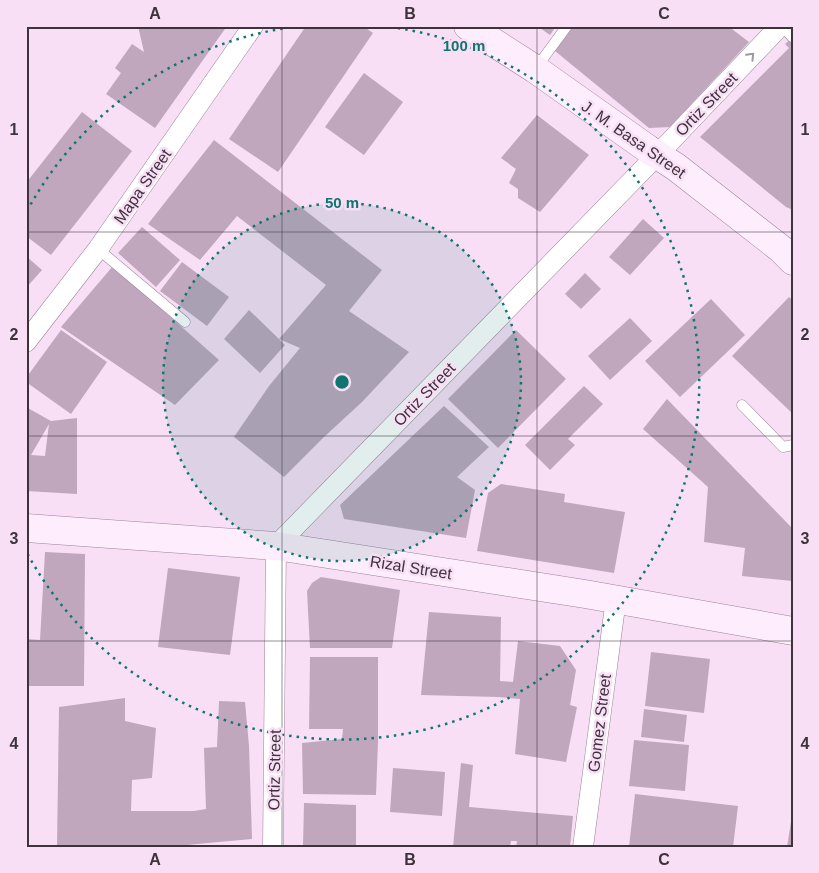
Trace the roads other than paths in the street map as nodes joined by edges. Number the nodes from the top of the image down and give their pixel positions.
1 (254, 26) edge
2 (468, 26) edge
3 (567, 26) edge
4 (781, 26) edge
5 (792, 37) edge
6 (535, 69) junction
7 (657, 155) junction
8 (98, 249) junction
9 (793, 261) edge
10 (186, 322) dead end
11 (26, 342) edge
12 (742, 405) dead end
13 (793, 445) edge
14 (26, 528) edge
15 (276, 546) junction
16 (616, 599) junction
17 (793, 631) edge
18 (273, 847) edge
19 (583, 847) edge

1 - 8 street, Mapa Street
2 - 6 main road, J. M. Basa Street
3 - 6 lane
4 - 5 lane
7 -> 4 street, Ortiz Street
6 - 7 main road, J. M. Basa Street
7 - 9 main road, J. M. Basa Street
7 - 15 street, Ortiz Street
8 - 10 lane
8 - 11 street, Mapa Street
12 - 13 lane
14 - 15 main road, Rizal Street
15 - 16 main road, Rizal Street
15 - 18 street, Ortiz Street
16 - 17 main road, Rizal Street
16 - 19 street, Gomez Street

